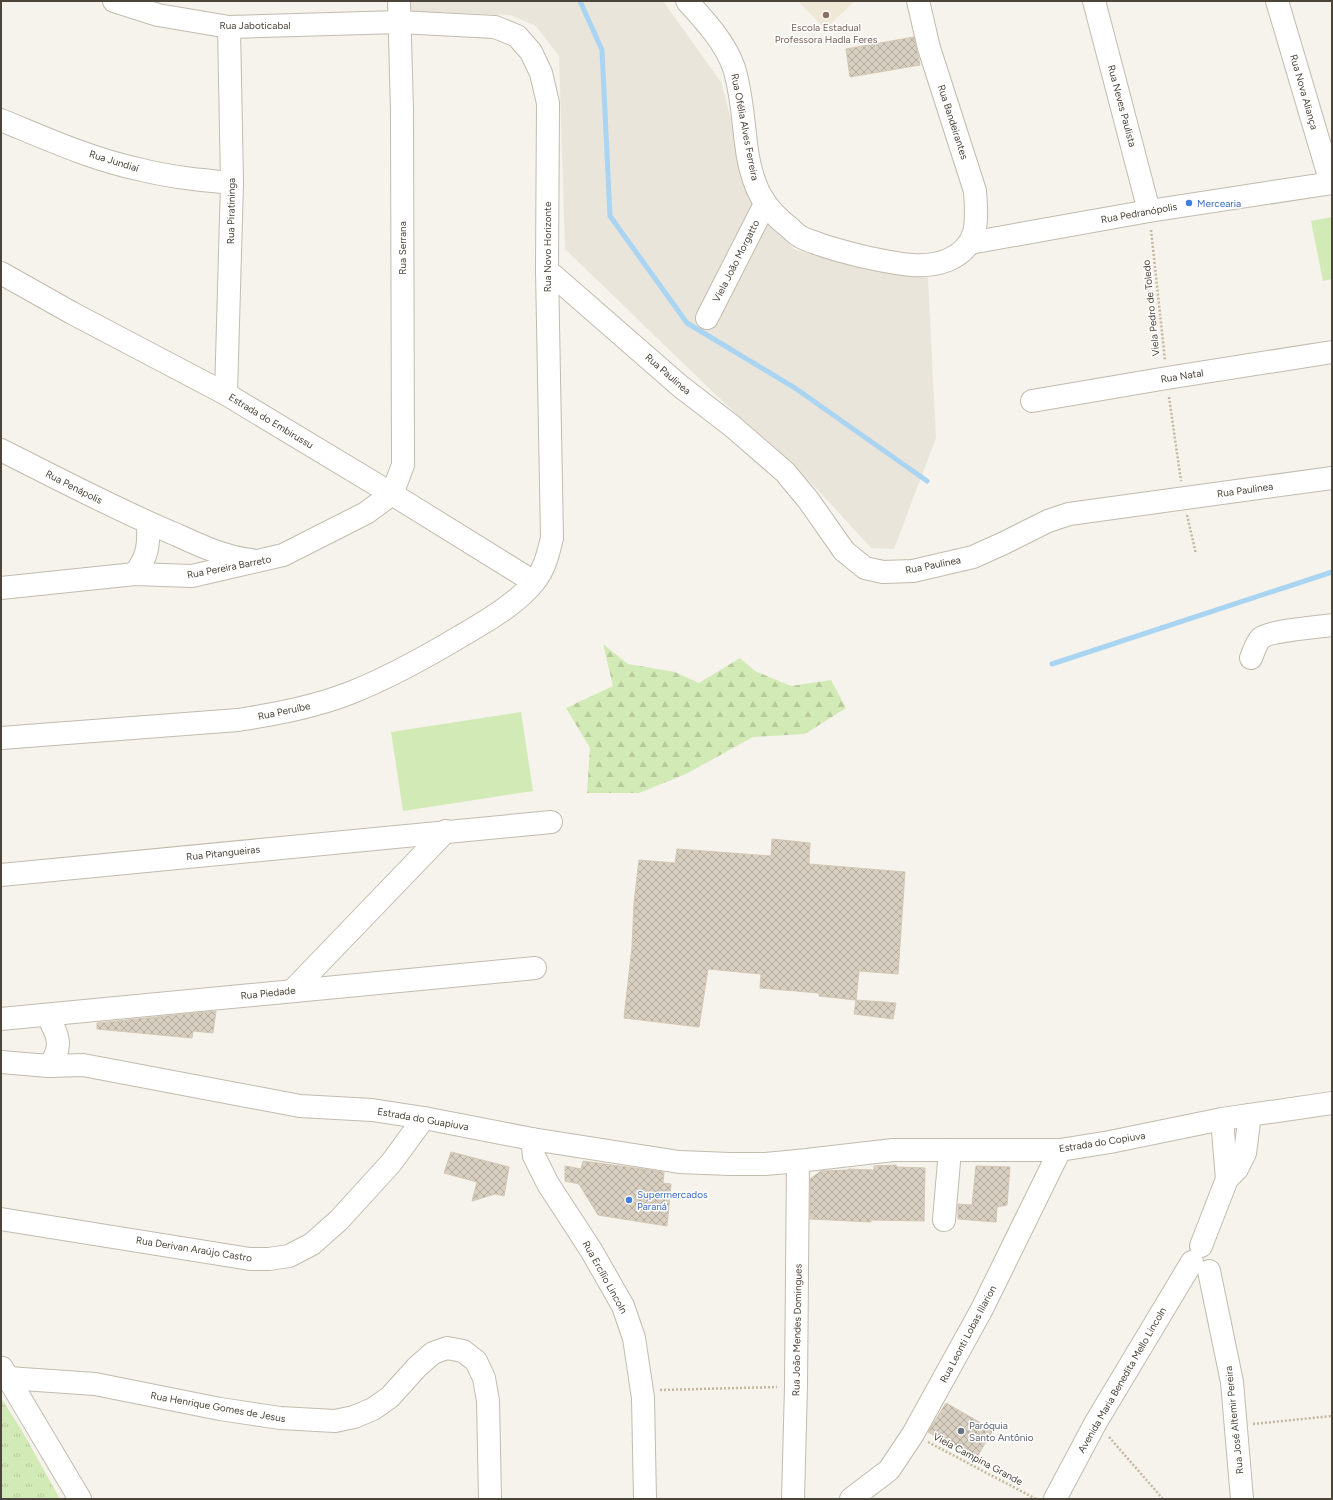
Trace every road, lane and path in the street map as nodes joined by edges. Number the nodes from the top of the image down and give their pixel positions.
1 (114, 1) edge
2 (399, 1) edge
3 (687, 1) edge
4 (918, 1) edge
5 (1094, 1) edge
6 (1277, 1) edge
7 (399, 22) junction
8 (229, 27) junction
9 (1, 120) edge
10 (232, 183) junction
11 (1331, 183) edge
12 (765, 204) junction
13 (1150, 211) junction
14 (970, 243) junction
15 (547, 270) junction
16 (1, 273) edge
17 (707, 318) dead end
18 (1332, 352) edge
19 (1167, 378) junction
20 (226, 394) junction
21 (1032, 401) dead end
22 (1, 450) edge
23 (1332, 478) edge
24 (392, 494) junction
25 (1184, 498) junction
26 (148, 523) junction
27 (198, 544) junction
28 (1196, 554) dead end
29 (256, 561) junction
30 (135, 574) junction
31 (192, 576) junction
32 (534, 582) junction
33 (1, 588) edge
34 (1332, 625) edge
35 (1251, 658) dead end
36 (1, 738) edge
37 (551, 822) dead end
38 (446, 831) junction
39 (1, 875) edge
40 (535, 968) dead end
41 (293, 990) junction
42 (47, 1015) junction
43 (3, 1023) edge
44 (59, 1041) junction
45 (2, 1057) edge
46 (49, 1066) junction
47 (83, 1066) junction
48 (1332, 1103) edge
49 (1250, 1115) junction
50 (424, 1118) junction
51 (1222, 1119) junction
52 (532, 1139) junction
53 (950, 1150) junction
54 (1060, 1150) junction
55 (798, 1161) junction
56 (1227, 1179) junction
57 (1, 1218) edge
58 (944, 1220) dead end
59 (1201, 1260) junction
60 (4, 1372) edge
61 (796, 1386) junction
62 (642, 1390) junction
63 (1332, 1416) edge
64 (1096, 1422) junction
65 (1236, 1426) junction
66 (913, 1434) junction
67 (80, 1499) edge
68 (490, 1499) edge
69 (645, 1499) edge
70 (793, 1499) edge
71 (851, 1499) edge
72 (1036, 1499) edge
73 (1055, 1499) edge
74 (1162, 1499) edge
75 (1242, 1499) edge

1 - 8 street, Rua Jaboticabal
2 - 7 street, Rua Serrana
3 - 12 street, Rua Ofélia Alves Ferreira
4 - 14 street, Rua Bandeirantes
5 - 13 street, Rua Neves Paulista
6 - 11 street, Rua Nova Aliança
7 - 8 street, Rua Jaboticabal
7 - 15 street, Rua Novo Horizonte
7 - 24 street, Rua Serrana
8 - 10 street, Rua Piratininga
9 - 10 street, Rua Jundiaí
10 - 20 street, Rua Piratininga
11 - 13 street, Rua Pedranópolis
12 - 14 street, Rua Ofélia Alves Ferreira
12 - 17 street, Viela João Morgatto
13 - 14 street, Rua Pedranópolis
13 - 19 path, Viela Pedro de Toledo
15 - 25 street, Rua Paulinea
15 - 32 street, Rua Novo Horizonte
16 - 20 street, Estrada do Embirussu
18 - 19 street, Rua Natal
19 - 21 street, Rua Natal
19 - 25 path, Viela Pedro de Toledo
20 - 24 street, Estrada do Embirussu
22 - 26 street, Rua Penápolis
23 - 25 street, Rua Paulinea
24 - 29 street, Rua Pereira Barreto
24 - 32 street, Estrada do Embirussu
25 - 28 path, Viela Pedro de Toledo
26 - 27 street, Rua Penápolis
26 - 30 street
27 - 29 street, Rua Penápolis
27 - 31 street
29 - 31 street, Rua Pereira Barreto
30 - 31 street, Rua Pereira Barreto
30 - 33 street, Rua Pereira Barreto
32 - 36 street, Rua Peruíbe
34 - 35 street
37 - 38 street, Rua Pitangueiras
38 - 39 street, Rua Pitangueiras
38 - 41 street
40 - 41 street, Rua Piedade
41 - 42 street, Rua Piedade
42 - 43 street, Rua Piedade
42 - 44 street
44 - 46 street
44 - 47 street
45 - 46 street, Estrada do Guapiuva
46 - 47 street, Estrada do Guapiuva
47 - 50 street, Estrada do Guapiuva
48 - 49 street, Estrada do Copiuva
49 - 51 street, Estrada do Copiuva
49 - 56 street
50 - 52 street, Estrada do Guapiuva
50 - 57 street, Rua Derivan Araújo Castro
51 - 54 street, Estrada do Copiuva
51 - 56 street
52 - 55 street, Estrada do Guapiuva
52 - 62 street, Rua Ercílio Lincoln
53 - 54 street, Estrada do Copiuva
53 - 55 street, Estrada do Copiuva
53 - 58 street
54 - 66 street, Rua Leonti Lobas Illarion
55 - 61 street, Rua João Mendes Domingues
56 - 59 street
59 - 64 street, Avenida Maria Benedita Mello Lincoln
59 - 65 street, Rua José Altemir Pereira
60 - 67 street
60 - 68 street, Rua Henrique Gomes de Jesus
61 - 62 path
61 - 70 street, Rua João Mendes Domingues
62 - 69 street, Rua Ercílio Lincoln
63 - 65 path
64 - 73 street, Avenida Maria Benedita Mello Lincoln
64 - 74 path
65 - 75 street, Rua José Altemir Pereira
66 - 71 street, Rua Leonti Lobas Illarion
66 - 72 path, Viela Campina Grande

